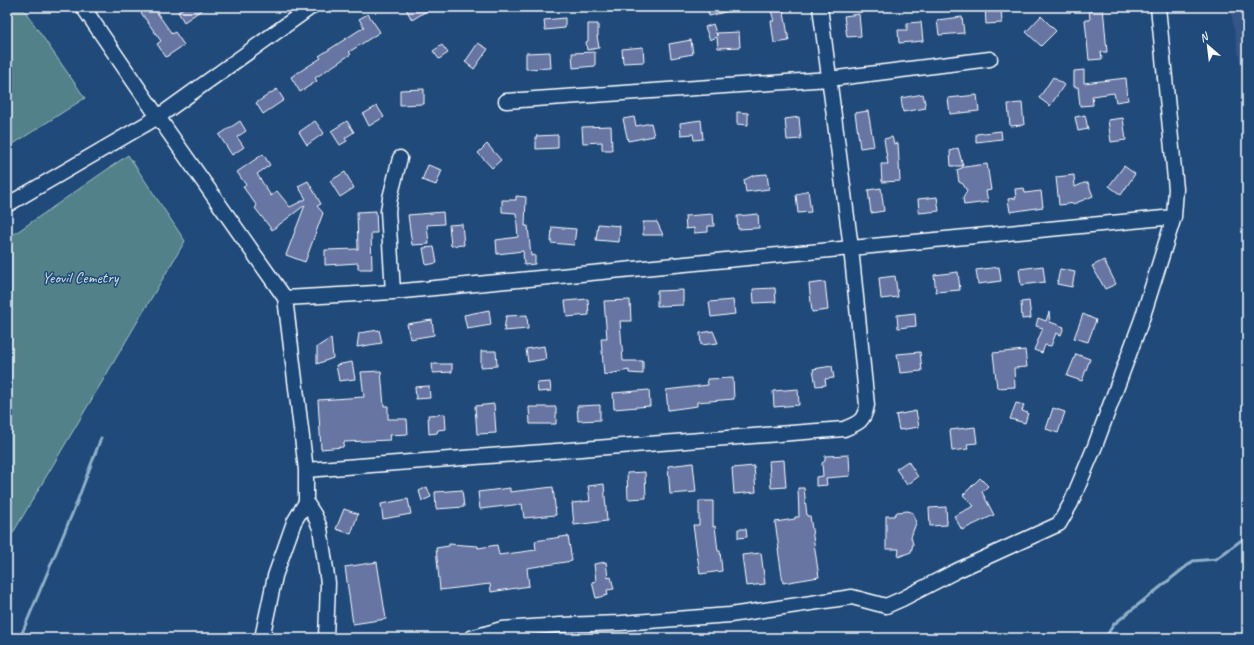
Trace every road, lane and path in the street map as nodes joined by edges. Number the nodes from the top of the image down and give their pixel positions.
1 (83, 7) edge
2 (820, 7) edge
3 (1158, 7) edge
4 (306, 8) edge
5 (990, 59) dead end
6 (829, 79) junction
7 (506, 101) dead end
8 (158, 117) junction
9 (400, 158) dead end
10 (7, 205) edge
11 (1174, 217) junction
12 (851, 248) junction
13 (393, 292) junction
14 (284, 298) junction
15 (306, 470) junction
16 (306, 502) junction
17 (262, 638) edge
18 (326, 638) edge
19 (471, 638) edge

1 - 8 street
2 - 6 street
3 - 11 street
4 - 8 street
5 - 6 street
6 - 7 street
6 - 12 street
8 - 10 street
8 - 14 street
9 - 13 street
11 - 12 street
11 - 19 street
12 - 13 street
12 - 15 street
13 - 14 street
14 - 15 street
15 - 16 street
16 - 17 street
16 - 18 street

